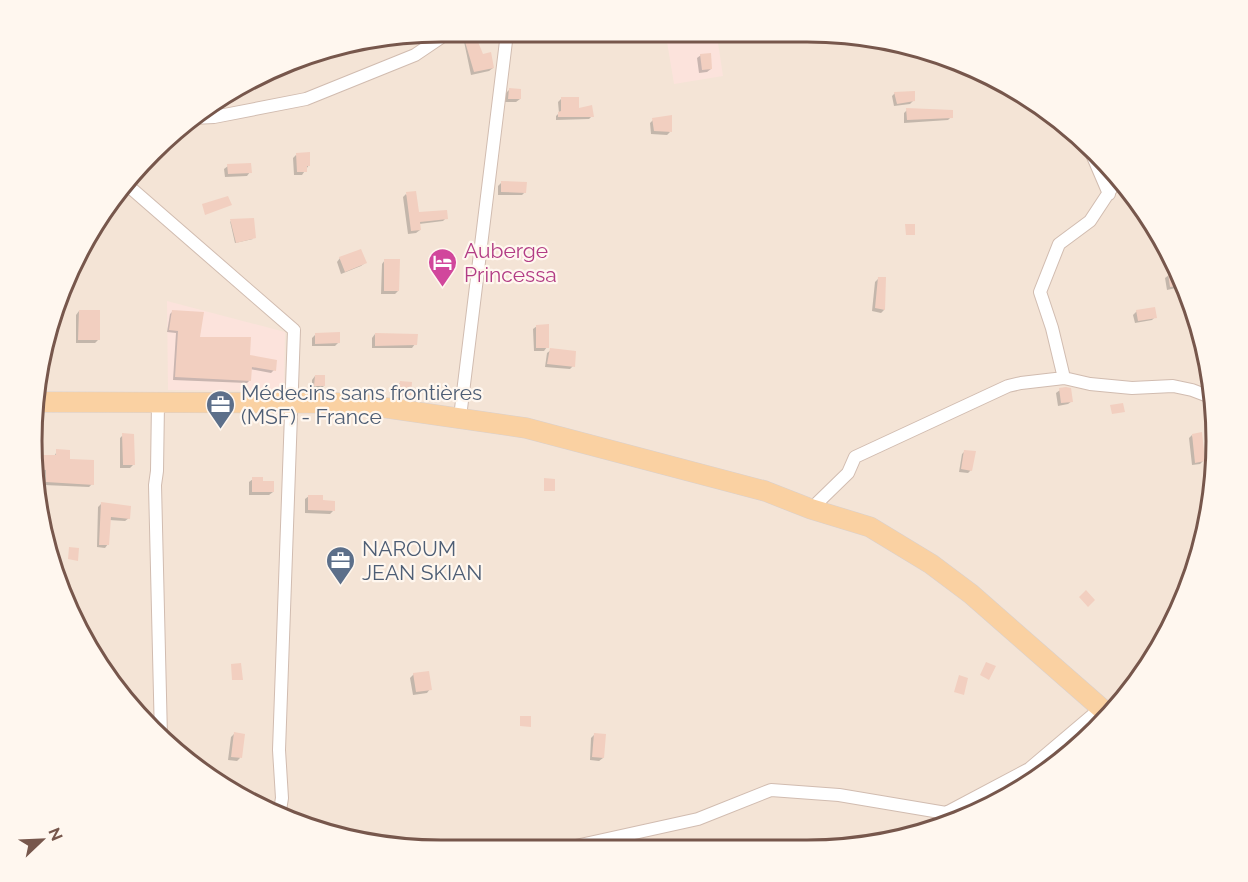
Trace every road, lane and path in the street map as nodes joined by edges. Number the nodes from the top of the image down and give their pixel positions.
1 (434, 42) edge
2 (506, 42) edge
3 (207, 117) edge
4 (1098, 169) edge
5 (1114, 186) edge
6 (132, 189) edge
7 (1109, 194) junction
8 (1064, 378) junction
9 (1203, 394) edge
10 (44, 402) edge
11 (158, 403) junction
12 (292, 403) junction
13 (460, 417) junction
14 (811, 509) junction
15 (1102, 709) edge
16 (160, 724) edge
17 (1084, 728) edge
18 (281, 806) edge
19 (603, 840) edge

1 - 3 street
2 - 13 street
4 - 7 street
5 - 7 street
6 - 12 street
7 - 8 street
8 - 9 street
8 - 14 street
10 - 11 main road
11 - 12 main road
11 - 16 street
12 - 13 main road
12 - 18 street
13 - 14 main road
14 - 15 main road
17 - 19 street

